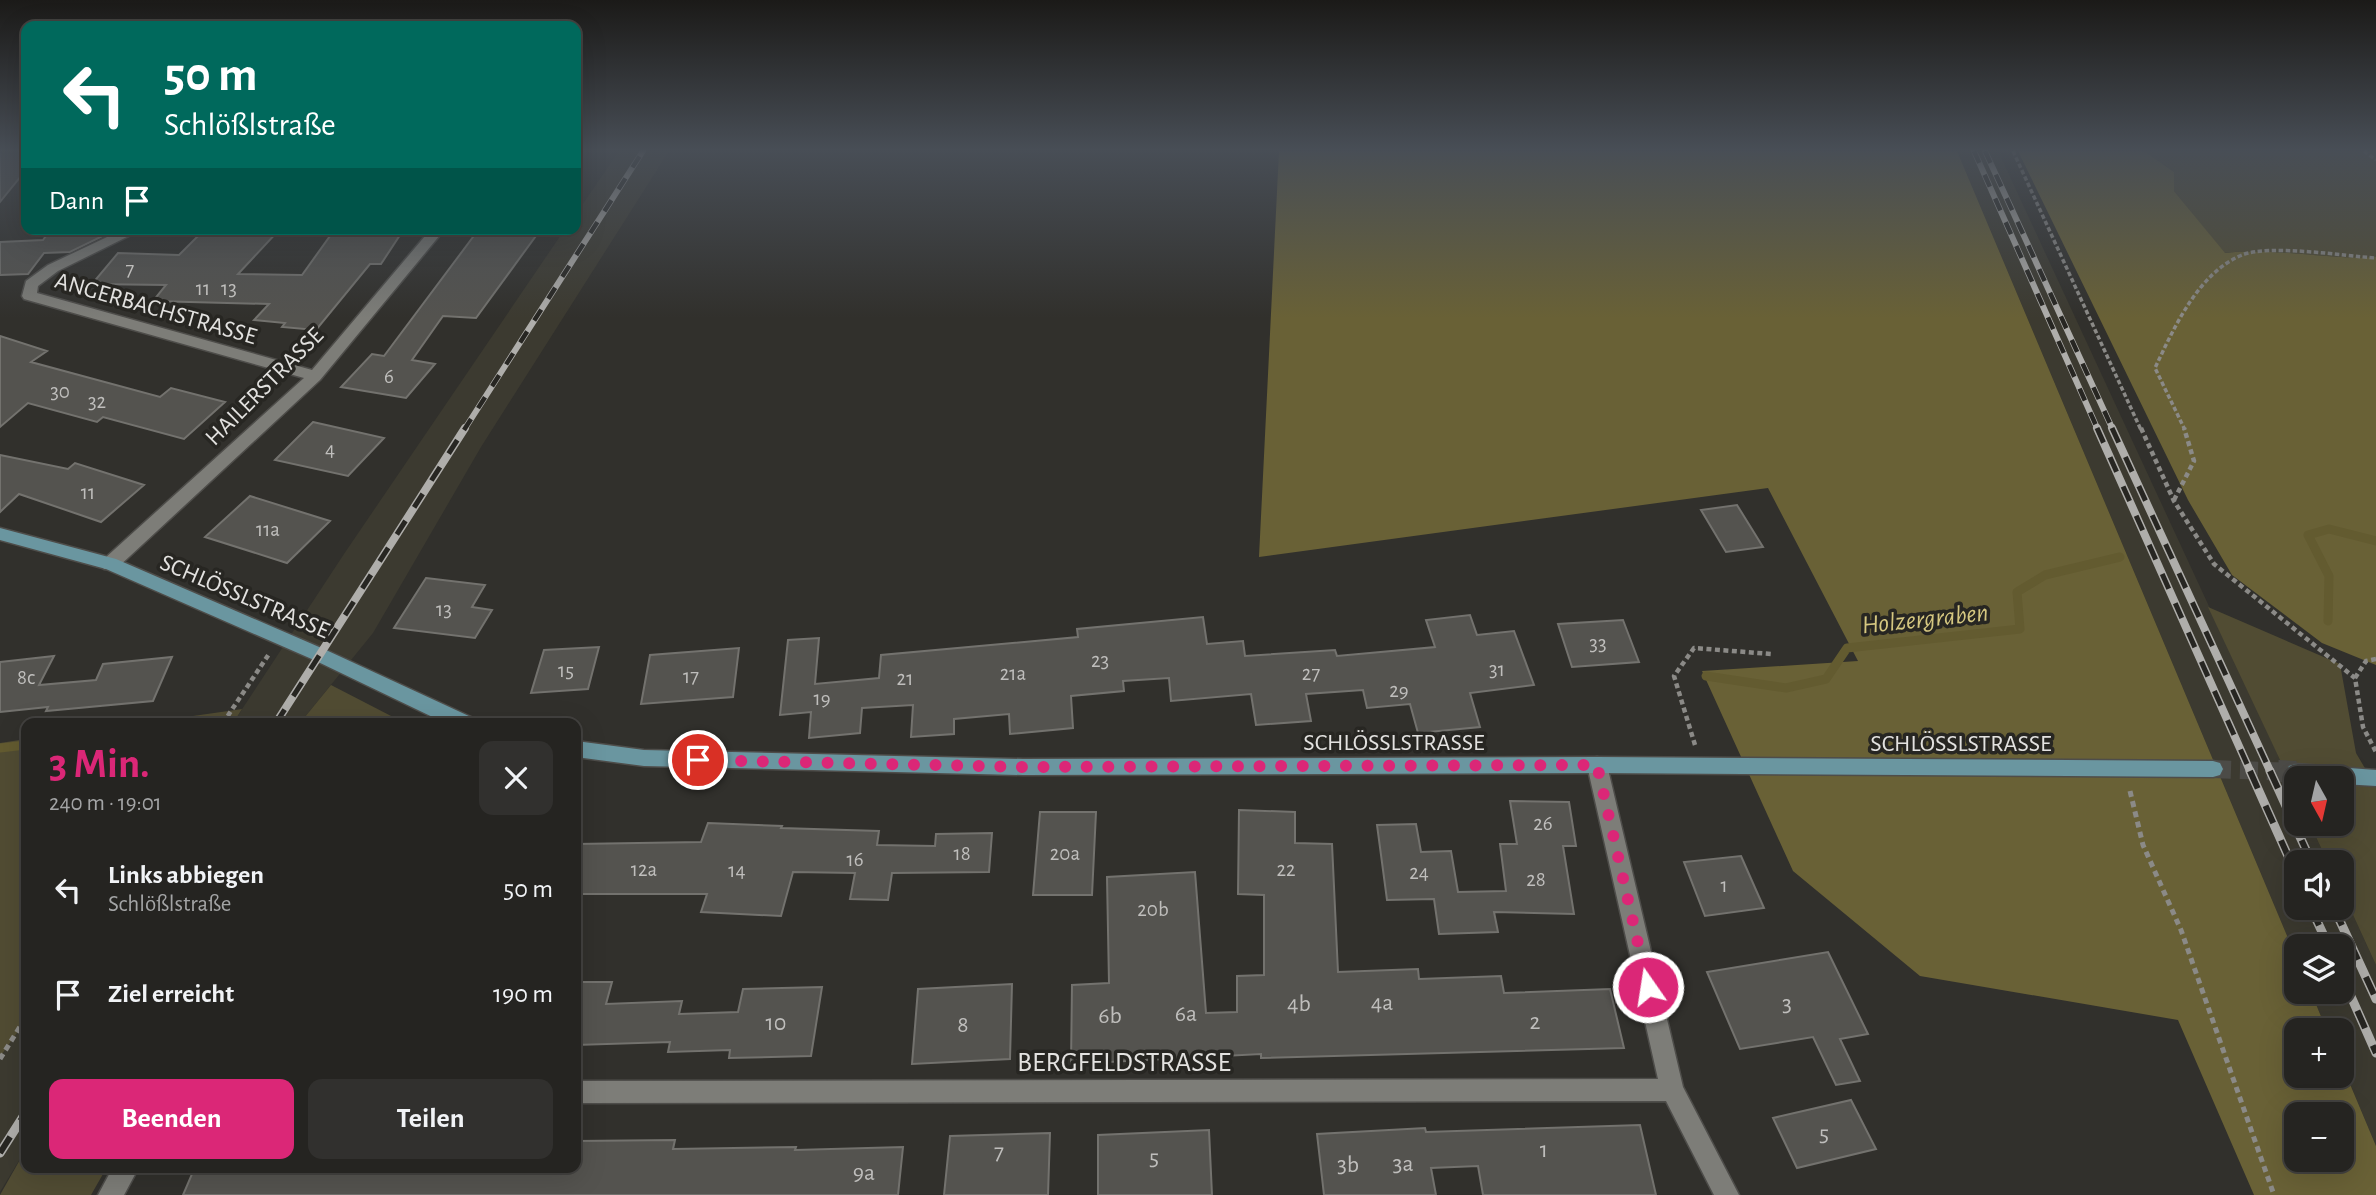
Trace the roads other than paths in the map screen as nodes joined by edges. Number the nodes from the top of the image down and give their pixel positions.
1 (123, 235) edge
2 (433, 235) edge
3 (315, 376) junction
4 (0, 534) edge
5 (110, 564) junction
6 (453, 718) edge
7 (581, 750) edge
8 (1597, 765) junction
9 (2213, 769) tunnel mouth
10 (2354, 776) edge
11 (2376, 778) edge
12 (1672, 1090) junction
13 (581, 1092) edge
14 (123, 1173) edge
15 (110, 1195) edge
16 (1727, 1195) edge

1 - 3 street, ANGERBACHSTRASSE
2 - 3 street, HAILERSTRASSE
3 - 5 street, HAILERSTRASSE
4 - 5 street, SCHLÖSSLSTRASSE
5 - 6 street, SCHLÖSSLSTRASSE
7 - 8 street, SCHLÖSSLSTRASSE
8 - 9 street, SCHLÖSSLSTRASSE
8 - 12 street
10 - 11 street
12 - 13 street, BERGFELDSTRASSE
12 - 16 street
14 - 15 street

